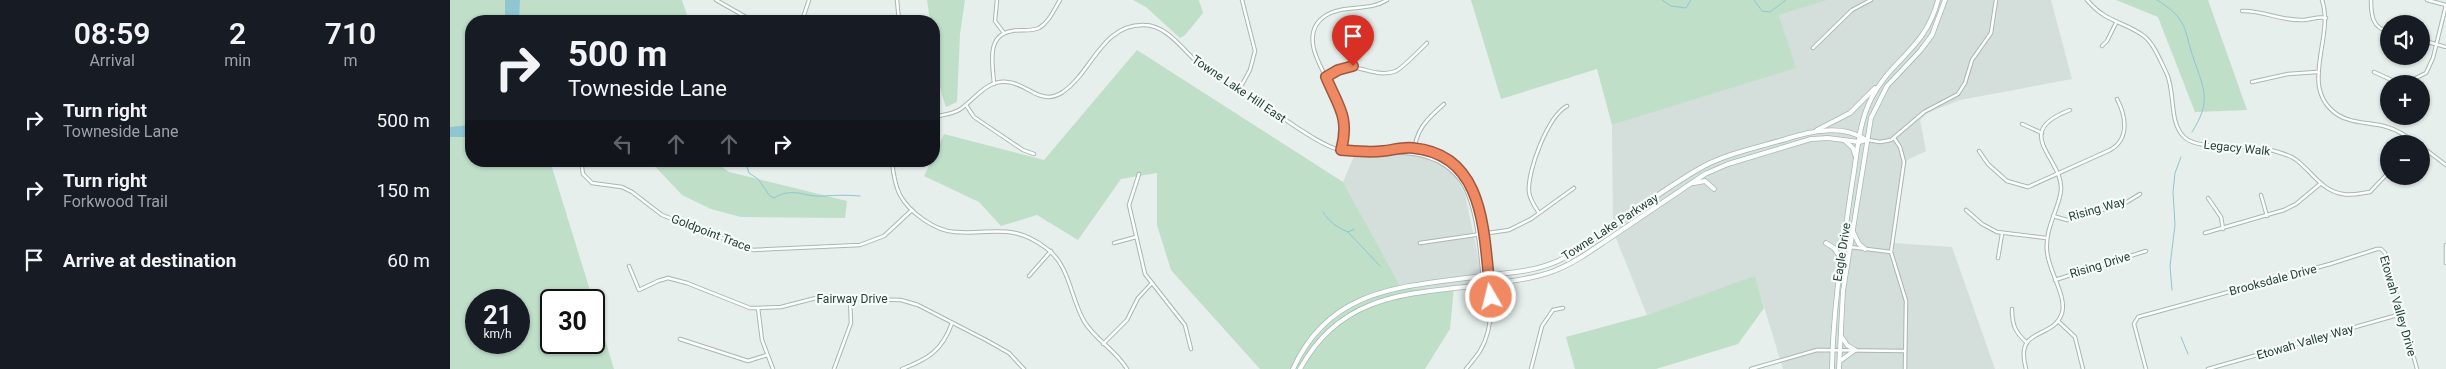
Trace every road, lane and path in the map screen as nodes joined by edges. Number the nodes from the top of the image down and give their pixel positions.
1 (716, 0) edge
2 (809, 0) edge
3 (897, 0) edge
4 (997, 0) edge
5 (1060, 0) edge
6 (1242, 0) edge
7 (1387, 0) edge
8 (1871, 0) edge
9 (1938, 0) edge
10 (1945, 0) edge
11 (1996, 0) edge
12 (2087, 0) edge
13 (2322, 0) edge
14 (2371, 0) edge
15 (2427, 0) edge
16 (2446, 5) edge
17 (2242, 11) dead end
18 (742, 15) edge
19 (804, 15) edge
20 (898, 15) edge
21 (2326, 18) junction
22 (2116, 23) junction
23 (2380, 27) edge
24 (1004, 33) junction
25 (2430, 42) edge
26 (1427, 43) dead end
27 (2436, 44) junction
28 (2102, 46) dead end
29 (2446, 47) edge
30 (1813, 48) dead end
31 (2317, 72) junction
32 (2374, 72) dead end
33 (1326, 77) junction
34 (1884, 79) junction
35 (2252, 82) dead end
36 (994, 84) junction
37 (1239, 90) junction
38 (2117, 99) dead end
39 (1444, 104) dead end
40 (966, 105) junction
41 (1567, 106) dead end
42 (2070, 110) dead end
43 (940, 116) edge
44 (2022, 124) dead end
45 (1811, 132) junction
46 (2042, 133) junction
47 (2404, 135) edge
48 (1860, 136) junction
49 (1894, 138) junction
50 (1843, 140) junction
51 (1866, 140) junction
52 (1859, 142) junction
53 (1414, 148) junction
54 (1341, 150) junction
55 (1382, 151) junction
56 (1979, 151) dead end
57 (2430, 153) edge
58 (1034, 154) dead end
59 (1414, 154) junction
60 (1856, 161) junction
61 (2446, 165) edge
62 (582, 167) edge
63 (893, 167) edge
64 (1138, 174) dead end
65 (2057, 174) junction
66 (2380, 181) edge
67 (1690, 184) junction
68 (2320, 184) junction
69 (1574, 188) dead end
70 (1714, 189) dead end
71 (2140, 194) dead end
72 (2261, 195) dead end
73 (2208, 198) dead end
74 (912, 210) junction
75 (1966, 210) dead end
76 (1539, 213) junction
77 (2053, 216) junction
78 (2267, 216) junction
79 (2223, 229) junction
80 (1852, 230) junction
81 (2205, 233) dead end
82 (2002, 234) junction
83 (1482, 235) junction
84 (1477, 236) junction
85 (1136, 237) junction
86 (2046, 238) junction
87 (1826, 242) dead end
88 (1114, 243) dead end
89 (1420, 243) dead end
90 (2446, 244) edge
91 (1849, 247) junction
92 (1865, 249) junction
93 (2375, 250) joint
94 (1051, 251) junction
95 (2146, 251) dead end
96 (1891, 252) junction
97 (1998, 258) dead end
98 (1841, 259) junction
99 (2446, 262) edge
100 (629, 266) dead end
101 (1029, 276) dead end
102 (1482, 276) junction
103 (1488, 276) junction
104 (2055, 280) junction
105 (1152, 283) junction
106 (1489, 284) junction
107 (1483, 285) junction
108 (850, 300) junction
109 (758, 308) junction
110 (1563, 308) dead end
111 (2012, 309) dead end
112 (1489, 313) junction
113 (2401, 314) junction
114 (2058, 321) junction
115 (952, 323) junction
116 (1840, 334) junction
117 (680, 339) dead end
118 (2026, 343) junction
119 (1103, 344) junction
120 (1190, 348) dead end
121 (1833, 349) junction
122 (1840, 349) junction
123 (1855, 350) junction
124 (1905, 351) junction
125 (767, 355) junction
126 (1840, 361) junction
127 (774, 369) edge
128 (834, 369) edge
129 (902, 369) edge
130 (1024, 369) edge
131 (1127, 369) edge
132 (1293, 369) edge
133 (1300, 369) edge
134 (1466, 369) edge
135 (1531, 369) edge
136 (1751, 369) edge
137 (1832, 369) edge
138 (1839, 369) edge
139 (1905, 369) edge
140 (2026, 369) edge
141 (2083, 369) edge
142 (2146, 369) edge
143 (2208, 369) edge
144 (2417, 369) edge

1 - 18 street
2 - 19 street
3 - 20 street
4 - 24 street
5 - 24 street
6 - 37 street
7 - 33 street
8 - 30 street
9 - 34 main road
10 - 51 main road
11 - 49 street
12 - 22 street, Legacy Walk
13 - 21 street
14 - 23 street
15 - 16 street
16 - 27 street
17 - 21 street
21 - 31 street
22 - 28 street
22 - 68 street, Legacy Walk
24 - 36 street
25 - 27 street
26 - 33 street
27 - 29 street
27 - 32 street
31 - 35 street
31 - 47 street
33 - 54 street
34 - 45 main road
34 - 48 main road
36 - 37 street, Towne Lake Hill East
36 - 40 street
37 - 54 street, Towne Lake Hill East
38 - 65 street
39 - 53 street
40 - 43 street
40 - 58 street
41 - 76 street
42 - 46 street
44 - 46 street
45 - 48 main road, Towne Lake Parkway
45 - 103 main road, Towne Lake Parkway
46 - 65 street
48 - 51 main road, Towne Lake Parkway
48 - 52 main road, Eagle Drive
49 - 51 street
49 - 96 street
50 - 52 main road, Towne Lake Parkway
50 - 60 main road
50 - 67 main road, Towne Lake Parkway
51 - 52 main road, Towne Lake Parkway
51 - 80 main road, Eagle Drive
52 - 60 main road, Eagle Drive
53 - 55 street, Towne Lake Hill East
53 - 59 street
53 - 83 street, Towne Lake Hill East
54 - 55 street, Towne Lake Hill East
55 - 59 street, Towne Lake Hill East
56 - 65 street
57 - 61 street
59 - 84 street, Towne Lake Hill East
60 - 98 main road, Eagle Drive
62 - 74 street, Goldpoint Trace
63 - 74 street
64 - 85 street
65 - 77 street
66 - 68 street, Legacy Walk
67 - 70 main road
67 - 106 main road, Towne Lake Parkway
68 - 78 street
69 - 76 street
71 - 77 street, Rising Way
72 - 78 street
73 - 79 street
74 - 94 street
75 - 82 street
76 - 83 street
77 - 86 street
78 - 79 street
79 - 81 street
80 - 91 main road, Eagle Drive
80 - 92 main road
82 - 86 street
82 - 97 street
83 - 84 street
83 - 103 street, Towne Lake Hill East
84 - 89 street
84 - 102 street, Towne Lake Hill East
85 - 88 street
85 - 105 street
86 - 104 street
87 - 98 main road
90 - 99 street
91 - 92 street
91 - 116 main road, Eagle Drive
92 - 96 street
93 - 113 street, Etowah Valley Drive
93 - 142 street, Brooksdale Drive
94 - 101 street
94 - 119 street
95 - 104 street, Rising Drive
96 - 124 street
98 - 121 main road, Eagle Drive
100 - 109 street, Fairway Drive
102 - 103 main road, Towne Lake Parkway
102 - 107 street, Towne Lake Hill East
102 - 132 main road, Towne Lake Parkway
103 - 106 street, Towne Lake Hill East
104 - 114 street
105 - 119 street
105 - 120 street
106 - 107 main road, Towne Lake Parkway
106 - 112 street, Towne Lake Hill East
107 - 112 street, Towne Lake Hill East
107 - 133 main road, Towne Lake Parkway
108 - 109 street, Fairway Drive
108 - 115 street, Fairway Drive
108 - 128 street
109 - 125 street
110 - 135 street
111 - 118 street
112 - 134 street
113 - 143 street, Etowah Valley Way
113 - 144 street, Etowah Valley Drive
114 - 118 street
114 - 141 street
115 - 129 street
115 - 130 street, Fairway Drive
116 - 122 main road, Eagle Drive
116 - 123 main road
117 - 125 street
118 - 140 street
119 - 131 street
121 - 122 street
121 - 136 street
121 - 137 main road, Eagle Drive
122 - 123 street
122 - 126 main road, Eagle Drive
123 - 124 street
123 - 126 main road
124 - 139 street
125 - 127 street
126 - 138 main road, Eagle Drive

